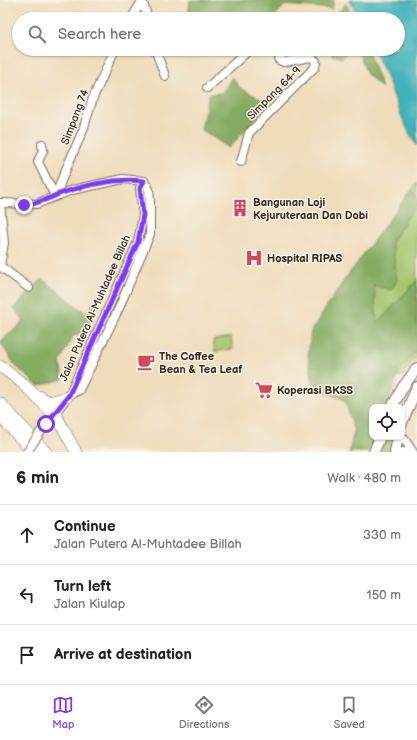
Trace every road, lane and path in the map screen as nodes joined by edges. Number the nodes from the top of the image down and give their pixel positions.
1 (142, 0) edge
2 (135, 12) edge
3 (146, 12) edge
4 (112, 56) edge
5 (158, 56) edge
6 (242, 56) edge
7 (280, 56) edge
8 (165, 76) dead end
9 (207, 88) dead end
10 (42, 144) dead end
11 (241, 162) dead end
12 (57, 195) junction
13 (0, 203) edge
14 (28, 288) dead end
15 (0, 366) edge
16 (417, 368) edge
17 (21, 382) junction
18 (417, 386) edge
19 (68, 396) junction
20 (0, 403) edge
21 (394, 404) edge
22 (53, 414) junction
23 (0, 416) edge
24 (405, 416) edge
25 (397, 440) edge
26 (405, 440) edge
27 (26, 452) edge
28 (33, 452) edge
29 (46, 452) edge
30 (76, 452) edge
31 (394, 452) edge
32 (403, 452) edge
33 (406, 452) edge
34 (413, 452) edge

1 - 2 street
1 - 3 street
4 - 12 street, Simpang 74
5 - 8 street
6 - 9 street
7 - 11 street, Simpang 64-9
10 - 12 street
12 - 13 street
12 - 19 street, Jalan Putera Al-Muhtadee Billah
13 - 14 street
15 - 17 highway
16 - 21 main road
17 - 19 highway
17 - 22 highway
18 - 24 main road
19 - 22 street, Jalan Putera Al-Muhtadee Billah
20 - 29 highway
22 - 27 street, Jalan Putera Al-Muhtadee Billah, bridge
22 - 30 highway
23 - 28 highway
25 - 31 main road
26 - 34 street
32 - 33 street

